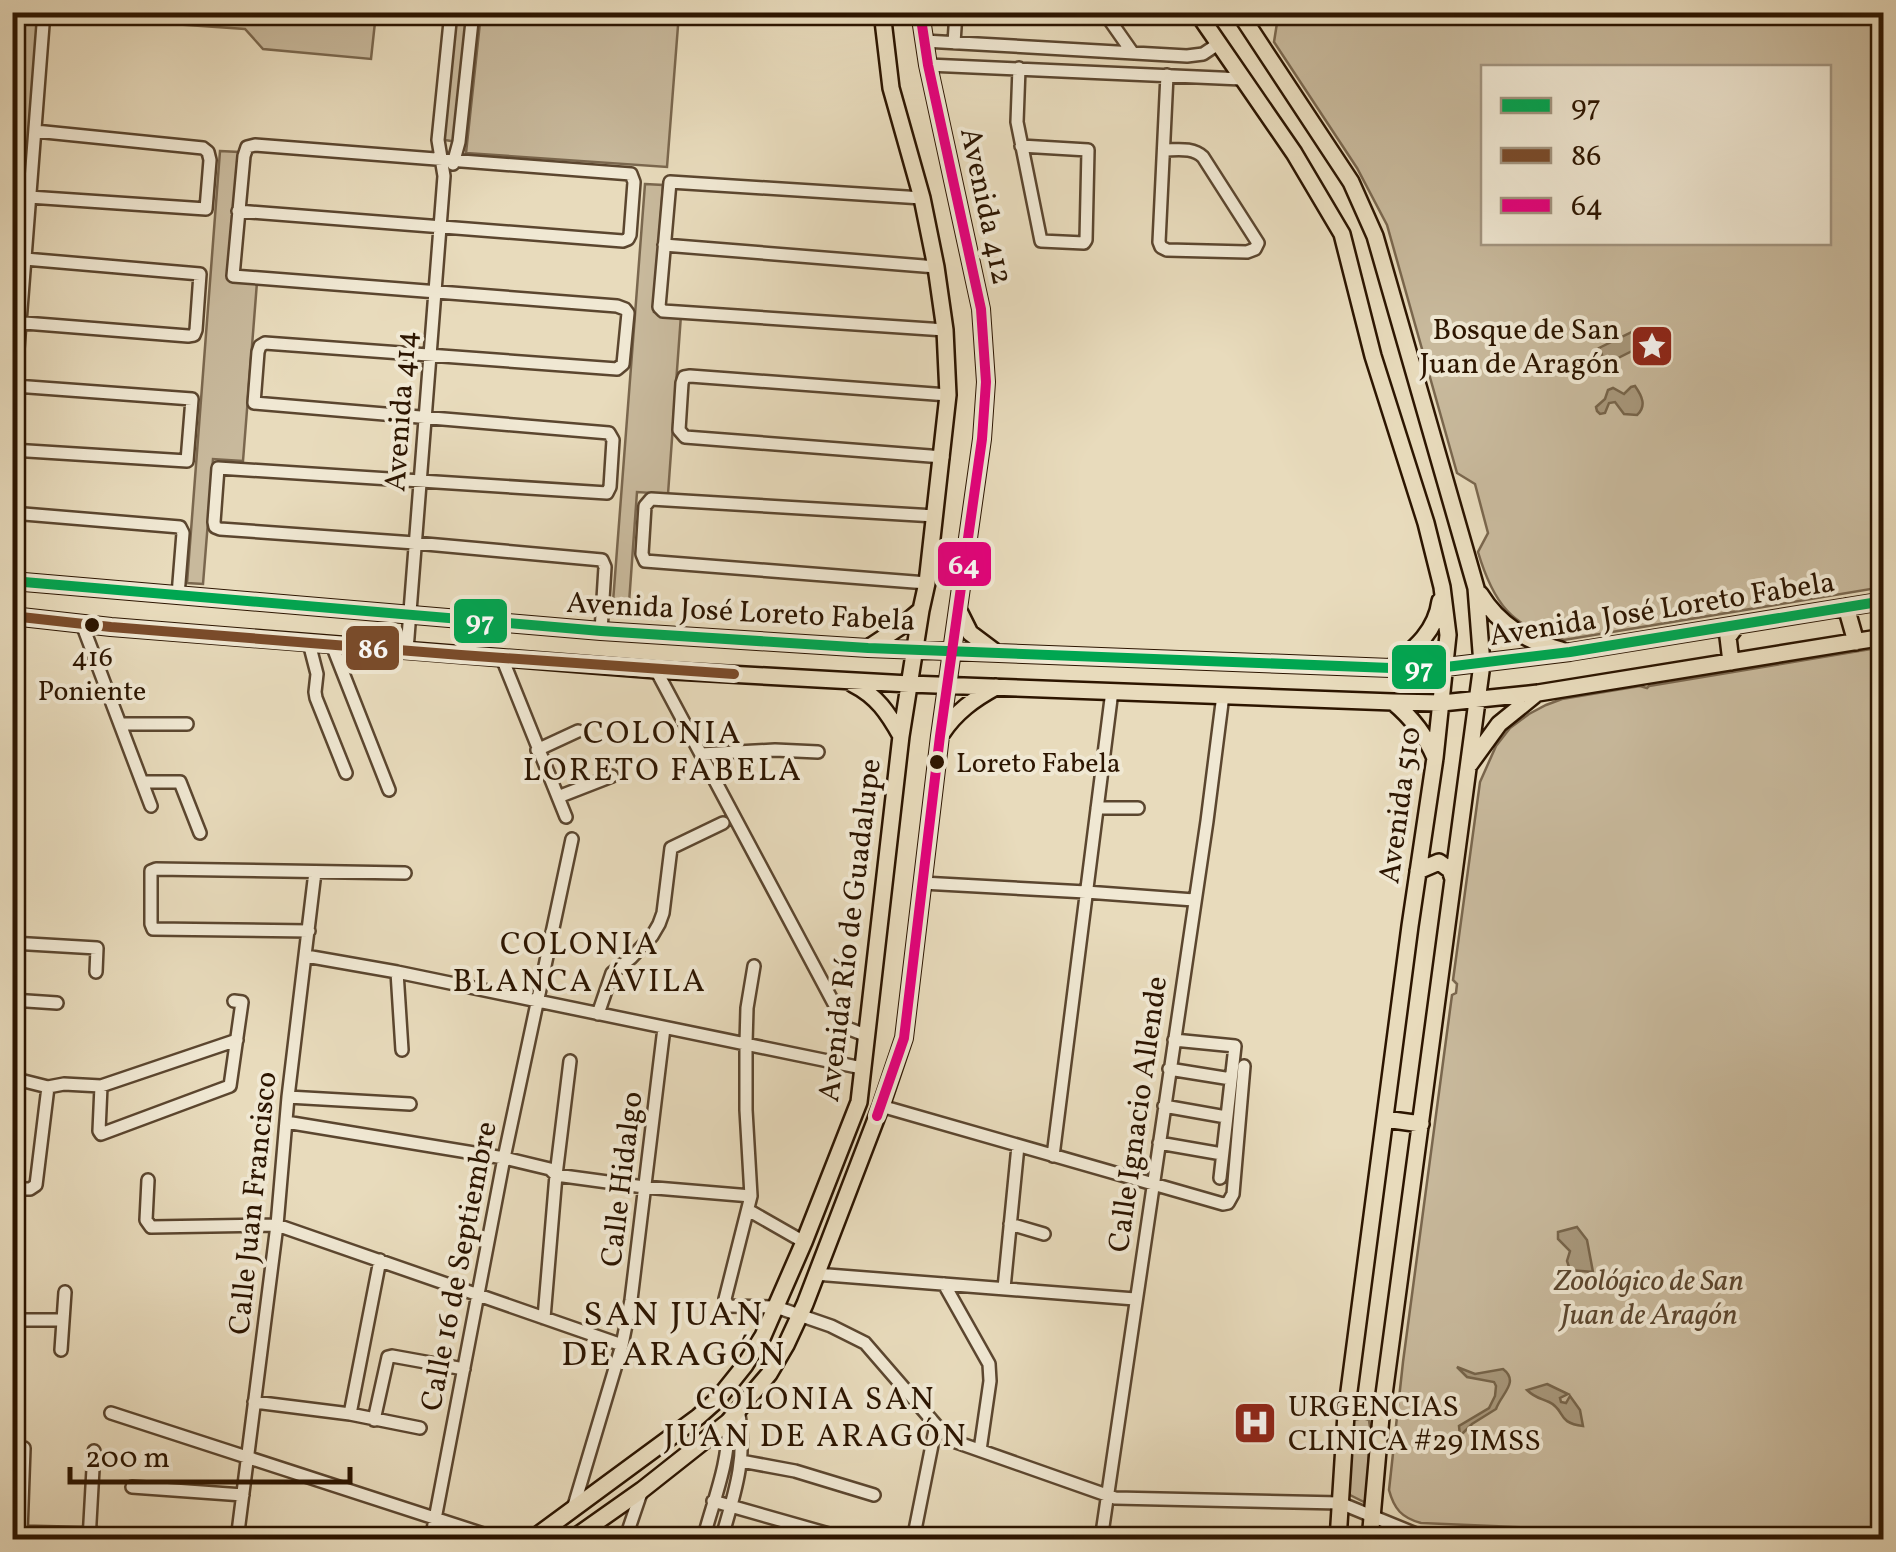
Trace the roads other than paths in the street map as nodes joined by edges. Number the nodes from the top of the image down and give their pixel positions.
1 (44, 12) edge
2 (451, 12) edge
3 (473, 12) edge
4 (882, 12) edge
5 (920, 12) edge
6 (956, 12) edge
7 (1104, 12) edge
8 (1197, 12) edge
9 (1240, 12) edge
10 (924, 41) junction
11 (954, 42) junction
12 (1218, 44) junction
13 (1132, 52) junction
14 (928, 64) junction
15 (1019, 68) junction
16 (1167, 75) junction
17 (1242, 79) junction
18 (34, 131) junction
19 (1322, 135) junction
20 (1021, 146) junction
21 (1164, 150) junction
22 (1294, 153) junction
23 (440, 160) junction
24 (454, 162) junction
25 (444, 176) junction
26 (29, 196) junction
27 (922, 198) junction
28 (238, 211) junction
29 (439, 227) junction
30 (664, 245) junction
31 (25, 259) junction
32 (936, 267) junction
33 (434, 292) junction
34 (16, 323) edge
35 (945, 330) junction
36 (429, 355) junction
37 (15, 386) junction
38 (948, 395) junction
39 (424, 417) junction
40 (12, 426) edge
41 (12, 450) edge
42 (942, 457) junction
43 (420, 480) junction
44 (12, 513) edge
45 (935, 516) junction
46 (1455, 516) junction
47 (1426, 523) junction
48 (415, 543) junction
49 (12, 581) edge
50 (927, 584) junction
51 (1442, 587) junction
52 (1476, 588) junction
53 (178, 594) junction
54 (1884, 601) edge
55 (1846, 607) junction
56 (958, 608) junction
57 (920, 610) junction
58 (409, 614) junction
59 (12, 616) edge
60 (82, 624) junction
61 (1737, 625) junction
62 (1716, 628) junction
63 (601, 631) junction
64 (1884, 638) edge
65 (1856, 642) junction
66 (309, 643) junction
67 (332, 645) junction
68 (868, 648) junction
69 (914, 649) junction
70 (407, 650) junction
71 (952, 651) junction
72 (1570, 652) junction
73 (997, 653) junction
74 (502, 658) junction
75 (1730, 662) junction
76 (1482, 664) junction
77 (1324, 665) junction
78 (1710, 665) junction
79 (1446, 667) junction
80 (1391, 668) junction
81 (656, 670) junction
82 (845, 680) junction
83 (909, 684) junction
84 (948, 685) junction
85 (998, 686) junction
86 (1112, 691) junction
87 (1538, 693) junction
88 (1223, 695) junction
89 (1323, 698) junction
90 (1477, 700) junction
91 (1393, 702) junction
92 (1442, 703) junction
93 (121, 724) junction
94 (187, 724) dead end
95 (578, 731) dead end
96 (901, 736) junction
97 (940, 736) junction
98 (537, 750) junction
99 (818, 752) dead end
100 (701, 754) junction
101 (1435, 758) junction
102 (1468, 768) junction
103 (346, 773) dead end
104 (612, 776) dead end
105 (142, 782) junction
106 (388, 790) dead end
107 (558, 797) junction
108 (151, 806) dead end
109 (1097, 808) junction
110 (1138, 808) dead end
111 (566, 818) dead end
112 (723, 823) dead end
113 (200, 833) dead end
114 (572, 839) dead end
115 (1418, 871) junction
116 (315, 872) junction
117 (405, 873) dead end
118 (1452, 879) junction
119 (922, 884) junction
120 (1086, 892) junction
121 (1194, 900) junction
122 (309, 931) junction
123 (12, 943) edge
124 (306, 956) junction
125 (754, 966) dead end
126 (96, 972) dead end
127 (398, 972) junction
128 (12, 1000) edge
129 (234, 1002) dead end
130 (536, 1002) junction
131 (57, 1003) dead end
132 (598, 1014) junction
133 (664, 1028) junction
134 (866, 1035) junction
135 (237, 1040) junction
136 (1174, 1040) junction
137 (746, 1043) junction
138 (402, 1050) dead end
139 (570, 1061) dead end
140 (1244, 1066) dead end
141 (862, 1068) junction
142 (1170, 1070) junction
143 (12, 1078) edge
144 (1231, 1079) junction
145 (48, 1086) junction
146 (101, 1086) junction
147 (288, 1096) junction
148 (410, 1104) dead end
149 (882, 1106) junction
150 (1164, 1106) junction
151 (1226, 1116) junction
152 (1386, 1119) junction
153 (286, 1122) junction
154 (1420, 1124) junction
155 (1159, 1144) junction
156 (1018, 1146) junction
157 (1222, 1154) junction
158 (1053, 1156) junction
159 (504, 1158) junction
160 (556, 1176) junction
161 (1220, 1178) dead end
162 (148, 1180) dead end
163 (1152, 1183) junction
164 (644, 1188) junction
165 (12, 1189) edge
166 (750, 1196) junction
167 (748, 1210) junction
168 (1010, 1224) junction
169 (277, 1225) junction
170 (1044, 1234) dead end
171 (804, 1242) junction
172 (380, 1260) junction
173 (815, 1274) junction
174 (944, 1284) junction
175 (1004, 1288) junction
176 (65, 1292) dead end
177 (479, 1294) junction
178 (1135, 1299) junction
179 (776, 1306) junction
180 (800, 1315) junction
181 (544, 1318) junction
182 (12, 1320) edge
183 (63, 1320) junction
184 (622, 1345) junction
185 (61, 1350) dead end
186 (464, 1369) junction
187 (254, 1402) junction
188 (111, 1412) dead end
189 (350, 1414) junction
190 (1346, 1414) junction
191 (733, 1416) junction
192 (1381, 1417) junction
193 (374, 1420) junction
194 (936, 1425) junction
195 (420, 1428) dead end
196 (12, 1447) edge
197 (980, 1450) junction
198 (94, 1452) dead end
199 (247, 1458) junction
200 (742, 1462) junction
201 (132, 1486) dead end
202 (642, 1490) junction
203 (243, 1495) junction
204 (874, 1495) dead end
205 (1108, 1495) junction
206 (713, 1501) junction
207 (1340, 1503) junction
208 (731, 1507) junction
209 (573, 1509) junction
210 (1371, 1514) junction
211 (435, 1519) junction
212 (17, 1533) edge
213 (147, 1535) dead end
214 (836, 1536) dead end
215 (90, 1538) edge
216 (237, 1540) edge
217 (431, 1540) edge
218 (502, 1540) edge
219 (530, 1540) edge
220 (571, 1540) edge
221 (625, 1540) edge
222 (703, 1540) edge
223 (721, 1540) edge
224 (913, 1540) edge
225 (1100, 1540) edge
226 (1338, 1540) edge
227 (1370, 1540) edge
228 (1489, 1540) edge

1 - 18 street
2 - 23 street, Avenida 414
3 - 24 street, Avenida 414
4 - 27 main road, Avenida 412
5 - 10 main road, Avenida 412
6 - 11 street
7 - 13 street
8 - 12 main road, Avenida 510
9 - 19 main road, Avenida 510
10 - 11 street
10 - 14 main road, Avenida 412
11 - 13 street
12 - 13 street
12 - 17 main road, Avenida 510
14 - 15 street
14 - 56 main road, Avenida 412
15 - 16 street
15 - 20 street
16 - 17 street
16 - 21 street
17 - 22 main road, Avenida 510
18 - 26 street
18 - 26 street
19 - 22 main road
19 - 46 main road, Avenida 510
20 - 20 street
21 - 21 street
22 - 47 main road, Avenida 510
23 - 24 street
23 - 25 street, Avenida 414
23 - 28 street
24 - 25 street, Avenida 414
24 - 29 street
25 - 29 street, Avenida 414
26 - 31 street
27 - 30 street
27 - 32 main road, Avenida 412
28 - 29 street
28 - 33 street
29 - 33 street, Avenida 414
30 - 32 street
30 - 35 street
31 - 34 street
31 - 34 street
32 - 35 main road, Avenida 412
33 - 36 street, Avenida 414
33 - 36 street
34 - 37 street
35 - 38 main road, Avenida 412
36 - 39 street, Avenida 414
36 - 39 street
37 - 40 street
37 - 41 street
38 - 42 main road, Avenida 412
38 - 42 street
39 - 43 street, Avenida 414
39 - 43 street
42 - 45 main road, Avenida 412
43 - 48 street, Avenida 414
43 - 48 street
44 - 53 street
45 - 50 main road, Avenida 412
45 - 50 street
46 - 47 main road
46 - 52 main road, Avenida 510
47 - 51 main road, Avenida 510
48 - 58 street, Avenida 414
48 - 63 street
49 - 53 main road, Avenida José Loreto Fabela
50 - 57 main road, Avenida 412
51 - 79 main road, Avenida 510
51 - 80 main road
52 - 72 main road
52 - 76 main road, Avenida 510
53 - 58 main road, Avenida José Loreto Fabela
54 - 55 main road, Avenida José Loreto Fabela
55 - 61 main road, Avenida José Loreto Fabela
55 - 65 main road
56 - 71 main road, Avenida 412
56 - 73 main road
57 - 68 main road
57 - 69 main road, Avenida 412
58 - 63 main road, Avenida José Loreto Fabela
58 - 70 street, Avenida 414
59 - 60 main road, Avenida José Loreto Fabela
60 - 66 main road, Avenida José Loreto Fabela
60 - 93 street
61 - 62 main road, Avenida José Loreto Fabela
61 - 75 main road
62 - 72 main road, Avenida José Loreto Fabela
62 - 78 main road
63 - 68 main road, Avenida José Loreto Fabela
64 - 65 main road, Avenida José Loreto Fabela
65 - 75 main road, Avenida José Loreto Fabela
66 - 67 main road, Avenida José Loreto Fabela
66 - 103 street
67 - 70 main road, Avenida José Loreto Fabela
67 - 106 street
68 - 69 main road, Avenida José Loreto Fabela
69 - 71 main road, Avenida José Loreto Fabela
69 - 83 main road, Avenida Río de Guadalupe
70 - 74 main road, Avenida José Loreto Fabela
71 - 73 main road, Avenida José Loreto Fabela
71 - 84 main road, Avenida Río de Guadalupe
72 - 76 main road, Avenida José Loreto Fabela
73 - 77 main road, Avenida José Loreto Fabela
74 - 81 main road, Avenida José Loreto Fabela
74 - 98 street
75 - 78 main road, Avenida José Loreto Fabela
76 - 79 main road, Avenida José Loreto Fabela
76 - 90 main road, Avenida 510
77 - 80 main road, Avenida José Loreto Fabela
77 - 89 main road
78 - 87 main road, Avenida José Loreto Fabela
79 - 80 main road, Avenida José Loreto Fabela
79 - 92 main road, Avenida 510
81 - 82 main road, Avenida José Loreto Fabela
81 - 100 street
82 - 83 main road, Avenida José Loreto Fabela
82 - 96 main road
83 - 84 main road, Avenida José Loreto Fabela
83 - 96 main road, Avenida Río de Guadalupe
84 - 85 main road, Avenida José Loreto Fabela
84 - 97 main road, Avenida Río de Guadalupe
85 - 86 main road, Avenida José Loreto Fabela
85 - 97 main road
86 - 88 main road, Avenida José Loreto Fabela
86 - 109 street
87 - 90 main road, Avenida José Loreto Fabela
87 - 102 main road
88 - 89 main road, Avenida José Loreto Fabela
88 - 121 street, Calle Ignacio Allende
89 - 91 main road, Avenida José Loreto Fabela
90 - 92 main road, Avenida José Loreto Fabela
90 - 102 main road, Avenida 510
91 - 92 main road, Avenida José Loreto Fabela
91 - 101 main road
92 - 101 main road, Avenida 510
93 - 94 street
93 - 105 street
95 - 98 street
96 - 134 main road, Avenida Río de Guadalupe
97 - 119 main road, Avenida Río de Guadalupe
98 - 107 street
99 - 100 street
100 - 134 street
101 - 115 main road, Avenida 510
102 - 118 main road, Avenida 510
104 - 107 street
105 - 108 street
105 - 113 street
107 - 111 street
109 - 110 street
109 - 120 street
112 - 132 street
114 - 130 street, Calle 16 de Septiembre
115 - 118 main road
115 - 152 main road, Avenida 510
116 - 117 street
116 - 122 street, Calle Juan Francisco
116 - 122 street
118 - 154 main road, Avenida 510
119 - 120 street
119 - 149 main road, Avenida Río de Guadalupe
120 - 121 street
120 - 158 street
121 - 136 street, Calle Ignacio Allende
122 - 124 street, Calle Juan Francisco
123 - 126 street
124 - 127 street
124 - 147 street, Calle Juan Francisco
125 - 137 street
127 - 130 street
127 - 138 street
128 - 131 street
129 - 135 street
130 - 132 street
130 - 159 street, Calle 16 de Septiembre
132 - 133 street
133 - 137 street
133 - 164 street, Calle Hidalgo
134 - 141 main road, Avenida Río de Guadalupe
135 - 146 street
135 - 146 street
136 - 142 street, Calle Ignacio Allende
136 - 144 street
137 - 141 street
137 - 166 street
139 - 160 street
140 - 163 street
141 - 171 main road, Avenida Río de Guadalupe
142 - 144 street
142 - 150 street, Calle Ignacio Allende
143 - 145 street
144 - 151 street
145 - 146 street
145 - 165 street
147 - 148 street
147 - 153 street, Calle Juan Francisco
149 - 156 street
149 - 173 main road, Avenida Río de Guadalupe
150 - 151 street
150 - 155 street, Calle Ignacio Allende
151 - 157 street
152 - 154 main road
152 - 190 main road, Avenida 510
153 - 159 street
153 - 169 street, Calle Juan Francisco
154 - 192 main road, Avenida 510
155 - 157 street
155 - 163 street, Calle Ignacio Allende
156 - 158 street
156 - 168 street
157 - 161 street
158 - 163 street
159 - 160 street
159 - 177 street, Calle 16 de Septiembre
160 - 164 street
160 - 181 street
162 - 169 street
163 - 178 street, Calle Ignacio Allende
164 - 166 street
164 - 184 street, Calle Hidalgo
166 - 167 street
167 - 171 street
167 - 179 street
168 - 170 street
168 - 175 street
169 - 172 street
169 - 187 street, Calle Juan Francisco
171 - 179 main road, Avenida Río de Guadalupe
172 - 177 street
172 - 189 street
173 - 174 street
173 - 180 main road, Avenida Río de Guadalupe
174 - 175 street
174 - 197 street
175 - 178 street
176 - 183 street
177 - 181 street
177 - 186 street, Calle 16 de Septiembre
178 - 205 street, Calle Ignacio Allende
179 - 180 street
179 - 209 main road, Avenida Río de Guadalupe
180 - 191 main road, Avenida Río de Guadalupe
180 - 194 street
181 - 184 street
182 - 183 street
183 - 185 street
184 - 209 street, Calle Hidalgo
186 - 193 street
186 - 211 street, Calle 16 de Septiembre
187 - 189 street
187 - 199 street, Calle Juan Francisco
188 - 199 street
189 - 193 street
190 - 192 main road
190 - 207 main road, Avenida 510
191 - 200 street
191 - 202 main road, Avenida Río de Guadalupe
191 - 206 street
192 - 210 main road, Avenida 510
193 - 195 street
194 - 197 street
194 - 224 street
196 - 212 street
197 - 205 street
198 - 215 street
199 - 203 street, Calle Juan Francisco
199 - 211 street
200 - 204 street
200 - 208 street
201 - 203 street
202 - 220 main road, Avenida Río de Guadalupe
202 - 221 street
203 - 216 street, Calle Juan Francisco
205 - 207 street
205 - 225 street, Calle Ignacio Allende
206 - 208 street
206 - 222 street
207 - 210 street
207 - 226 main road, Avenida 510
208 - 214 street
208 - 223 street
209 - 219 main road, Avenida Río de Guadalupe
210 - 227 main road, Avenida 510
210 - 228 street
211 - 217 street, Calle 16 de Septiembre
211 - 218 street
212 - 215 street
213 - 215 street

